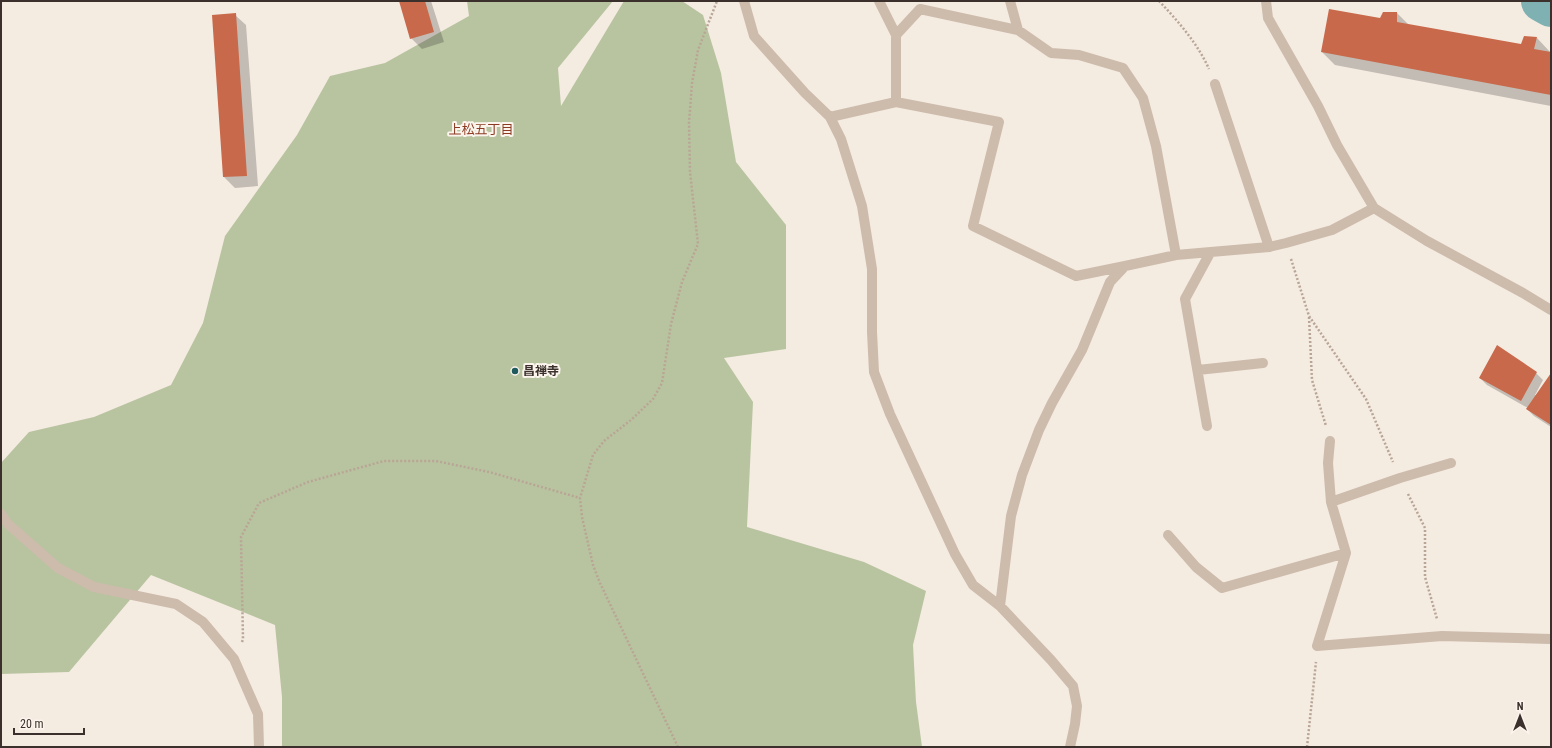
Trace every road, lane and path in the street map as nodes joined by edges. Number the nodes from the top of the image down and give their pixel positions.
1 (717, 1) edge
2 (744, 1) edge
3 (878, 1) edge
4 (1010, 1) edge
5 (1159, 1) edge
6 (1266, 3) edge
7 (918, 5) edge
8 (1018, 30) junction
9 (896, 35) junction
10 (1216, 84) joint
11 (896, 102) junction
12 (830, 117) junction
13 (1374, 208) junction
14 (1286, 243) junction
15 (1269, 247) junction
16 (1210, 253) junction
17 (1176, 255) junction
18 (1125, 266) junction
19 (1551, 310) edge
20 (1309, 316) junction
21 (1263, 363) dead end
22 (1198, 370) junction
23 (1207, 426) dead end
24 (1330, 441) joint
25 (1451, 463) dead end
26 (1400, 478) junction
27 (580, 498) junction
28 (1331, 502) junction
29 (1, 514) edge
30 (1168, 535) dead end
31 (1346, 553) junction
32 (1000, 606) junction
33 (1442, 636) junction
34 (1551, 639) edge
35 (1317, 646) junction
36 (234, 659) junction
37 (259, 747) edge
38 (678, 747) edge
39 (1070, 747) edge
40 (1307, 747) edge

1 - 27 path
2 - 12 street
3 - 9 street
4 - 8 street
5 - 10 path
6 - 13 street
7 - 8 street
7 - 9 street
8 - 17 street
9 - 11 street
10 - 15 street
11 - 12 street
11 - 18 street
12 - 32 street
13 - 14 street
13 - 19 street
14 - 15 street
14 - 20 path
15 - 16 street
16 - 17 street
16 - 22 street
17 - 18 street
18 - 32 street
20 - 24 path
20 - 26 path
21 - 22 street
22 - 23 street
24 - 28 street
25 - 26 street
26 - 28 street
26 - 33 path
27 - 36 path
27 - 38 path
28 - 31 street
29 - 36 street
30 - 31 street
31 - 35 street
32 - 39 street
33 - 34 street
33 - 35 street
35 - 40 path
36 - 37 street

